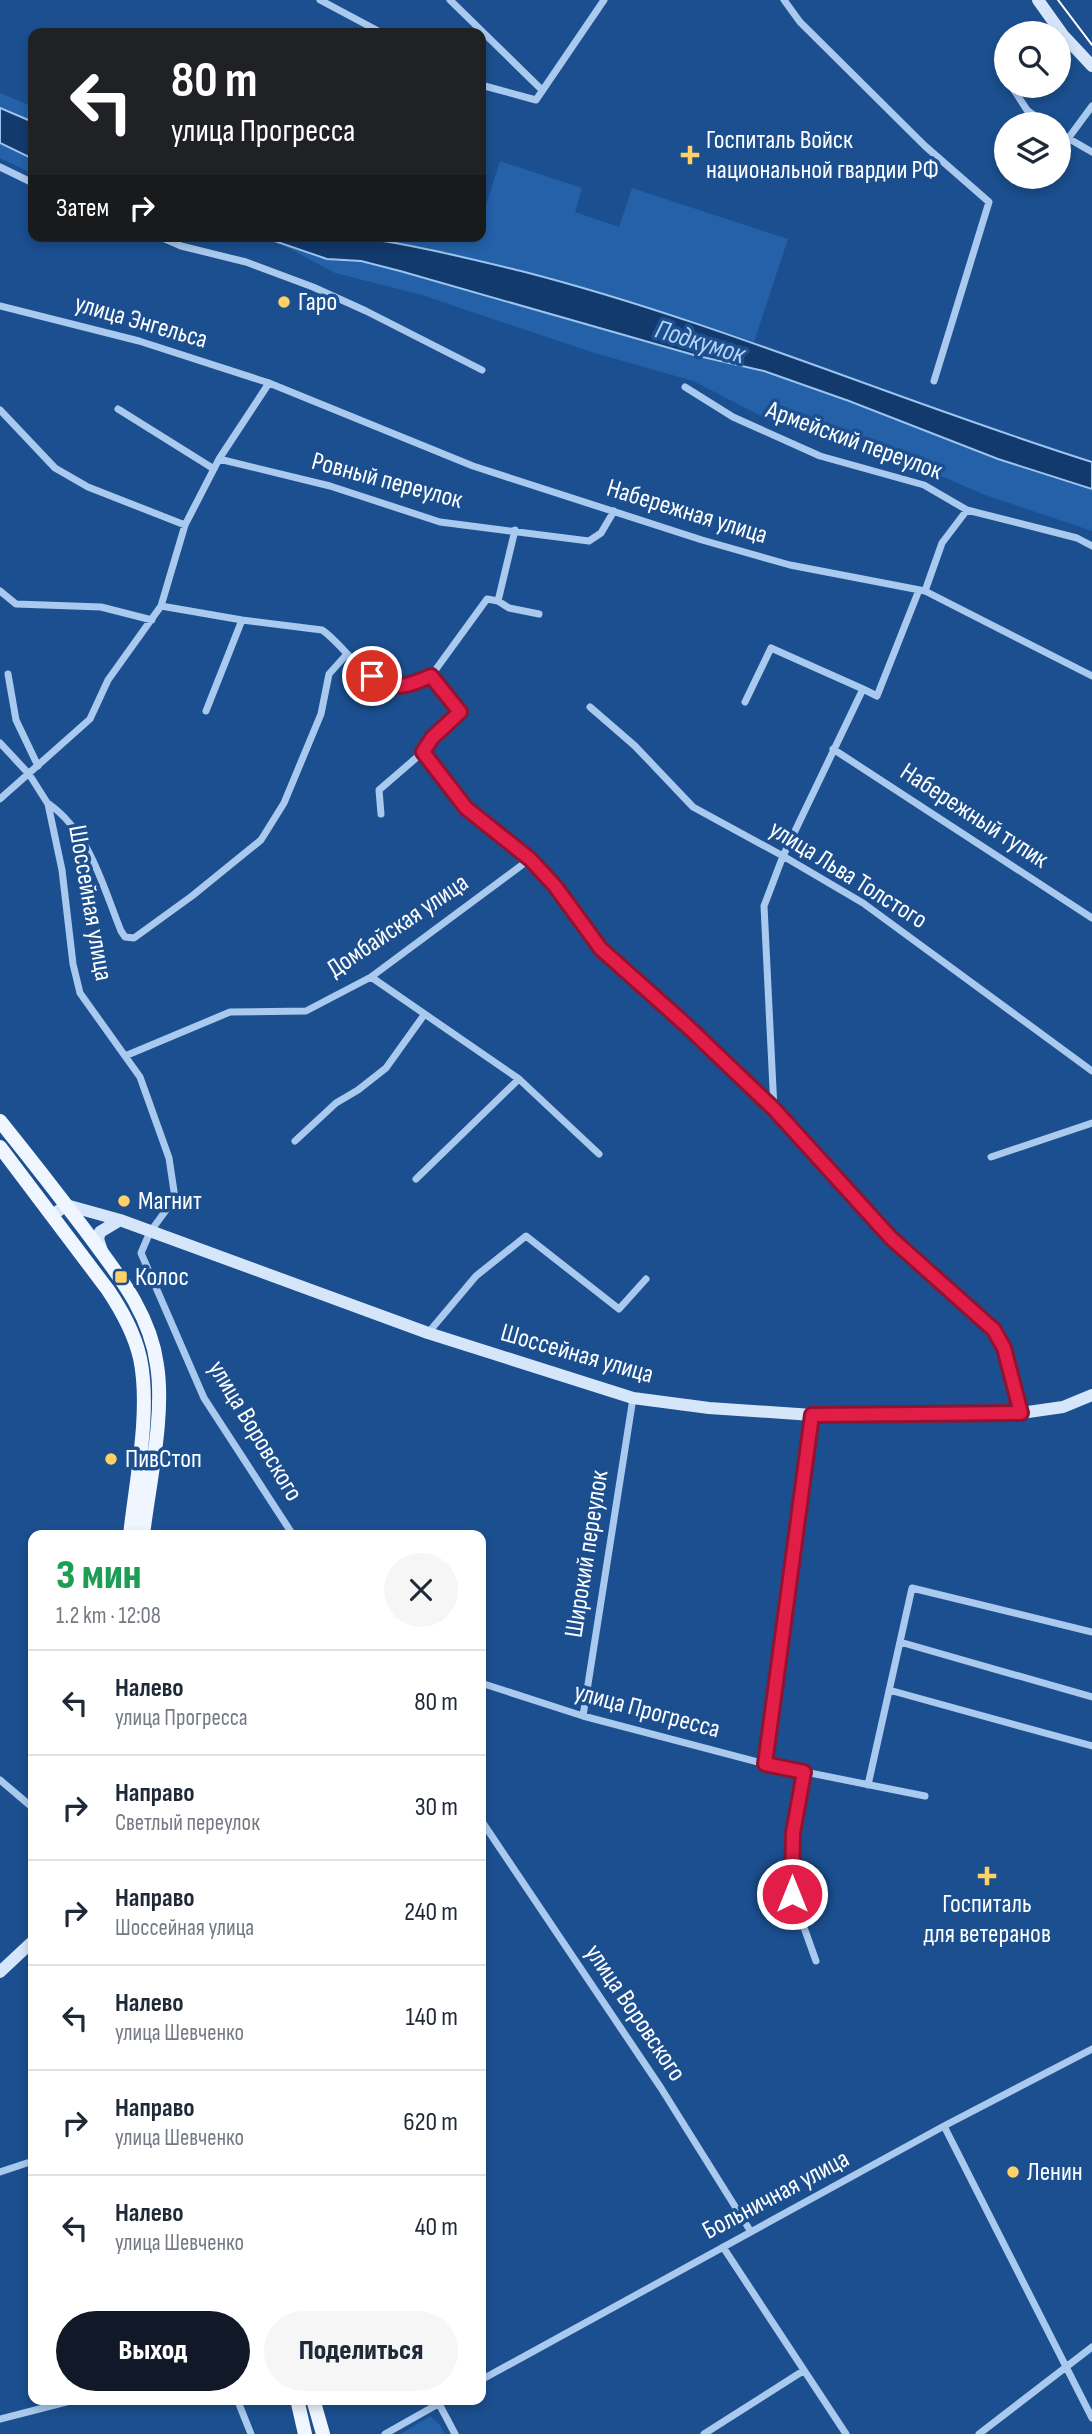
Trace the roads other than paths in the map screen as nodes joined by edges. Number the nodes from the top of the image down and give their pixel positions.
1 (320, 0) edge
2 (450, 0) edge
3 (604, 0) edge
4 (784, 0) edge
5 (1038, 0) edge
6 (373, 28) edge
7 (479, 28) edge
8 (486, 35) edge
9 (1092, 66) edge
10 (486, 86) edge
11 (542, 90) junction
12 (1019, 98) edge
13 (1092, 106) edge
14 (1030, 112) edge
15 (1071, 135) edge
16 (1071, 142) edge
17 (1092, 152) edge
18 (0, 167) edge
19 (28, 181) edge
20 (172, 242) edge
21 (0, 306) edge
22 (482, 370) dead end
23 (934, 381) dead end
24 (269, 383) junction
25 (685, 387) dead end
26 (118, 409) dead end
27 (0, 410) edge
28 (219, 459) junction
29 (214, 469) junction
30 (967, 510) junction
31 (614, 511) junction
32 (185, 525) junction
33 (515, 530) junction
34 (1092, 546) edge
35 (922, 590) junction
36 (0, 591) edge
37 (498, 601) junction
38 (160, 606) junction
39 (540, 614) dead end
40 (152, 620) junction
41 (242, 620) junction
42 (347, 654) junction
43 (8, 674) dead end
44 (431, 676) junction
45 (1092, 677) edge
46 (863, 689) junction
47 (745, 702) dead end
48 (590, 707) dead end
49 (206, 712) dead end
50 (0, 743) edge
51 (832, 749) junction
52 (423, 752) junction
53 (37, 766) junction
54 (29, 774) junction
55 (0, 799) edge
56 (48, 804) junction
57 (380, 814) dead end
58 (783, 856) junction
59 (530, 859) junction
60 (1092, 918) edge
61 (371, 977) junction
62 (424, 1015) junction
63 (125, 1056) junction
64 (1092, 1071) edge
65 (519, 1079) junction
66 (774, 1109) junction
67 (0, 1121) edge
68 (1092, 1123) edge
69 (295, 1141) dead end
70 (0, 1147) edge
71 (600, 1154) dead end
72 (991, 1157) dead end
73 (416, 1179) dead end
74 (66, 1205) junction
75 (53, 1215) junction
76 (120, 1220) junction
77 (150, 1232) junction
78 (103, 1255) junction
79 (646, 1279) dead end
80 (428, 1333) junction
81 (1092, 1395) edge
82 (633, 1398) junction
83 (1021, 1413) junction
84 (812, 1415) junction
85 (131, 1530) edge
86 (144, 1530) edge
87 (290, 1530) edge
88 (1092, 1632) edge
89 (900, 1642) junction
90 (486, 1685) edge
91 (889, 1690) junction
92 (1092, 1697) edge
93 (583, 1716) junction
94 (1092, 1746) edge
95 (765, 1764) junction
96 (804, 1772) junction
97 (0, 1780) edge
98 (868, 1785) junction
99 (925, 1796) dead end
100 (28, 1804) edge
101 (486, 1827) edge
102 (28, 1946) edge
103 (816, 1961) dead end
104 (0, 1972) edge
105 (1092, 2049) edge
106 (944, 2126) junction
107 (28, 2163) edge
108 (0, 2172) edge
109 (751, 2232) junction
110 (723, 2247) junction
111 (1092, 2347) edge
112 (1065, 2366) junction
113 (803, 2371) junction
114 (486, 2377) edge
115 (55, 2405) edge
116 (239, 2405) edge
117 (299, 2405) edge
118 (315, 2405) edge
119 (433, 2405) edge
120 (440, 2405) edge
121 (1092, 2418) edge
122 (0, 2419) edge
123 (251, 2434) edge
124 (306, 2434) edge
125 (323, 2434) edge
126 (385, 2434) edge
127 (455, 2434) edge
128 (704, 2434) edge
129 (846, 2434) edge
130 (979, 2434) edge

1 - 6 street
2 - 7 street
3 - 11 street
4 - 23 street
5 - 9 main road
8 - 11 street
10 - 11 street
12 - 14 street
13 - 15 street
16 - 17 street
18 - 19 street
20 - 22 street
21 - 24 street, улица Энгельса
24 - 28 street
24 - 31 street, Набережная улица
25 - 30 street, Армейский переулок
26 - 29 street
27 - 32 street
28 - 29 street
28 - 33 street, Ровный переулок
29 - 32 street
30 - 34 street, Армейский переулок
30 - 35 street
31 - 33 street, Ровный переулок
31 - 35 street, Набережная улица
32 - 38 street
33 - 37 street
35 - 45 street, Набережная улица
35 - 46 street
36 - 40 street
37 - 39 street
37 - 44 street
38 - 40 street
38 - 41 street
40 - 53 street
41 - 42 street
41 - 49 street
42 - 44 street
42 - 56 street, Шоссейная улица
43 - 53 street
44 - 52 street
46 - 47 street
46 - 51 street
48 - 58 street, улица Льва Толстого
50 - 54 street, Шоссейная улица
51 - 58 street
51 - 60 street, Набережный тупик
52 - 57 street
52 - 59 street
53 - 54 street
54 - 55 street
54 - 56 street, Шоссейная улица
56 - 63 street, Шоссейная улица
58 - 64 street, улица Льва Толстого
58 - 66 street
59 - 61 street, Домбайская улица
59 - 66 street
61 - 62 street
61 - 63 street, Домбайская улица
62 - 65 street
62 - 69 street
63 - 77 street, Шоссейная улица
65 - 71 street
65 - 73 street
66 - 83 street
67 - 74 main road
68 - 72 street
70 - 75 main road
74 - 75 main road
74 - 76 main road, Шоссейная улица
74 - 78 main road
75 - 85 main road
76 - 77 main road, Шоссейная улица
76 - 78 main road
77 - 80 main road, Шоссейная улица
77 - 87 street, улица Воровского
78 - 86 main road
79 - 80 street
80 - 82 main road, Шоссейная улица
81 - 83 main road, Шоссейная улица
82 - 84 main road, Шоссейная улица
82 - 93 street, Широкий переулок
83 - 84 main road, Шоссейная улица
84 - 95 street
88 - 89 street
89 - 91 street
89 - 92 street
90 - 93 street, улица Прогресса
91 - 94 street
91 - 98 street
93 - 95 street, улица Прогресса
95 - 96 street, улица Прогресса
96 - 98 street, улица Прогресса
96 - 103 street
97 - 100 street
98 - 99 street, улица Прогресса
101 - 109 street, улица Воровского
102 - 104 main road
105 - 106 street, Больничная улица
106 - 109 street, Больничная улица
106 - 112 street
107 - 108 street
109 - 110 street, Больничная улица
110 - 113 street
110 - 114 street, Больничная улица
111 - 112 street
112 - 121 street
112 - 130 street
113 - 128 street
113 - 129 street
115 - 122 street
116 - 123 street
117 - 124 main road
118 - 125 main road
119 - 126 street
120 - 127 street

